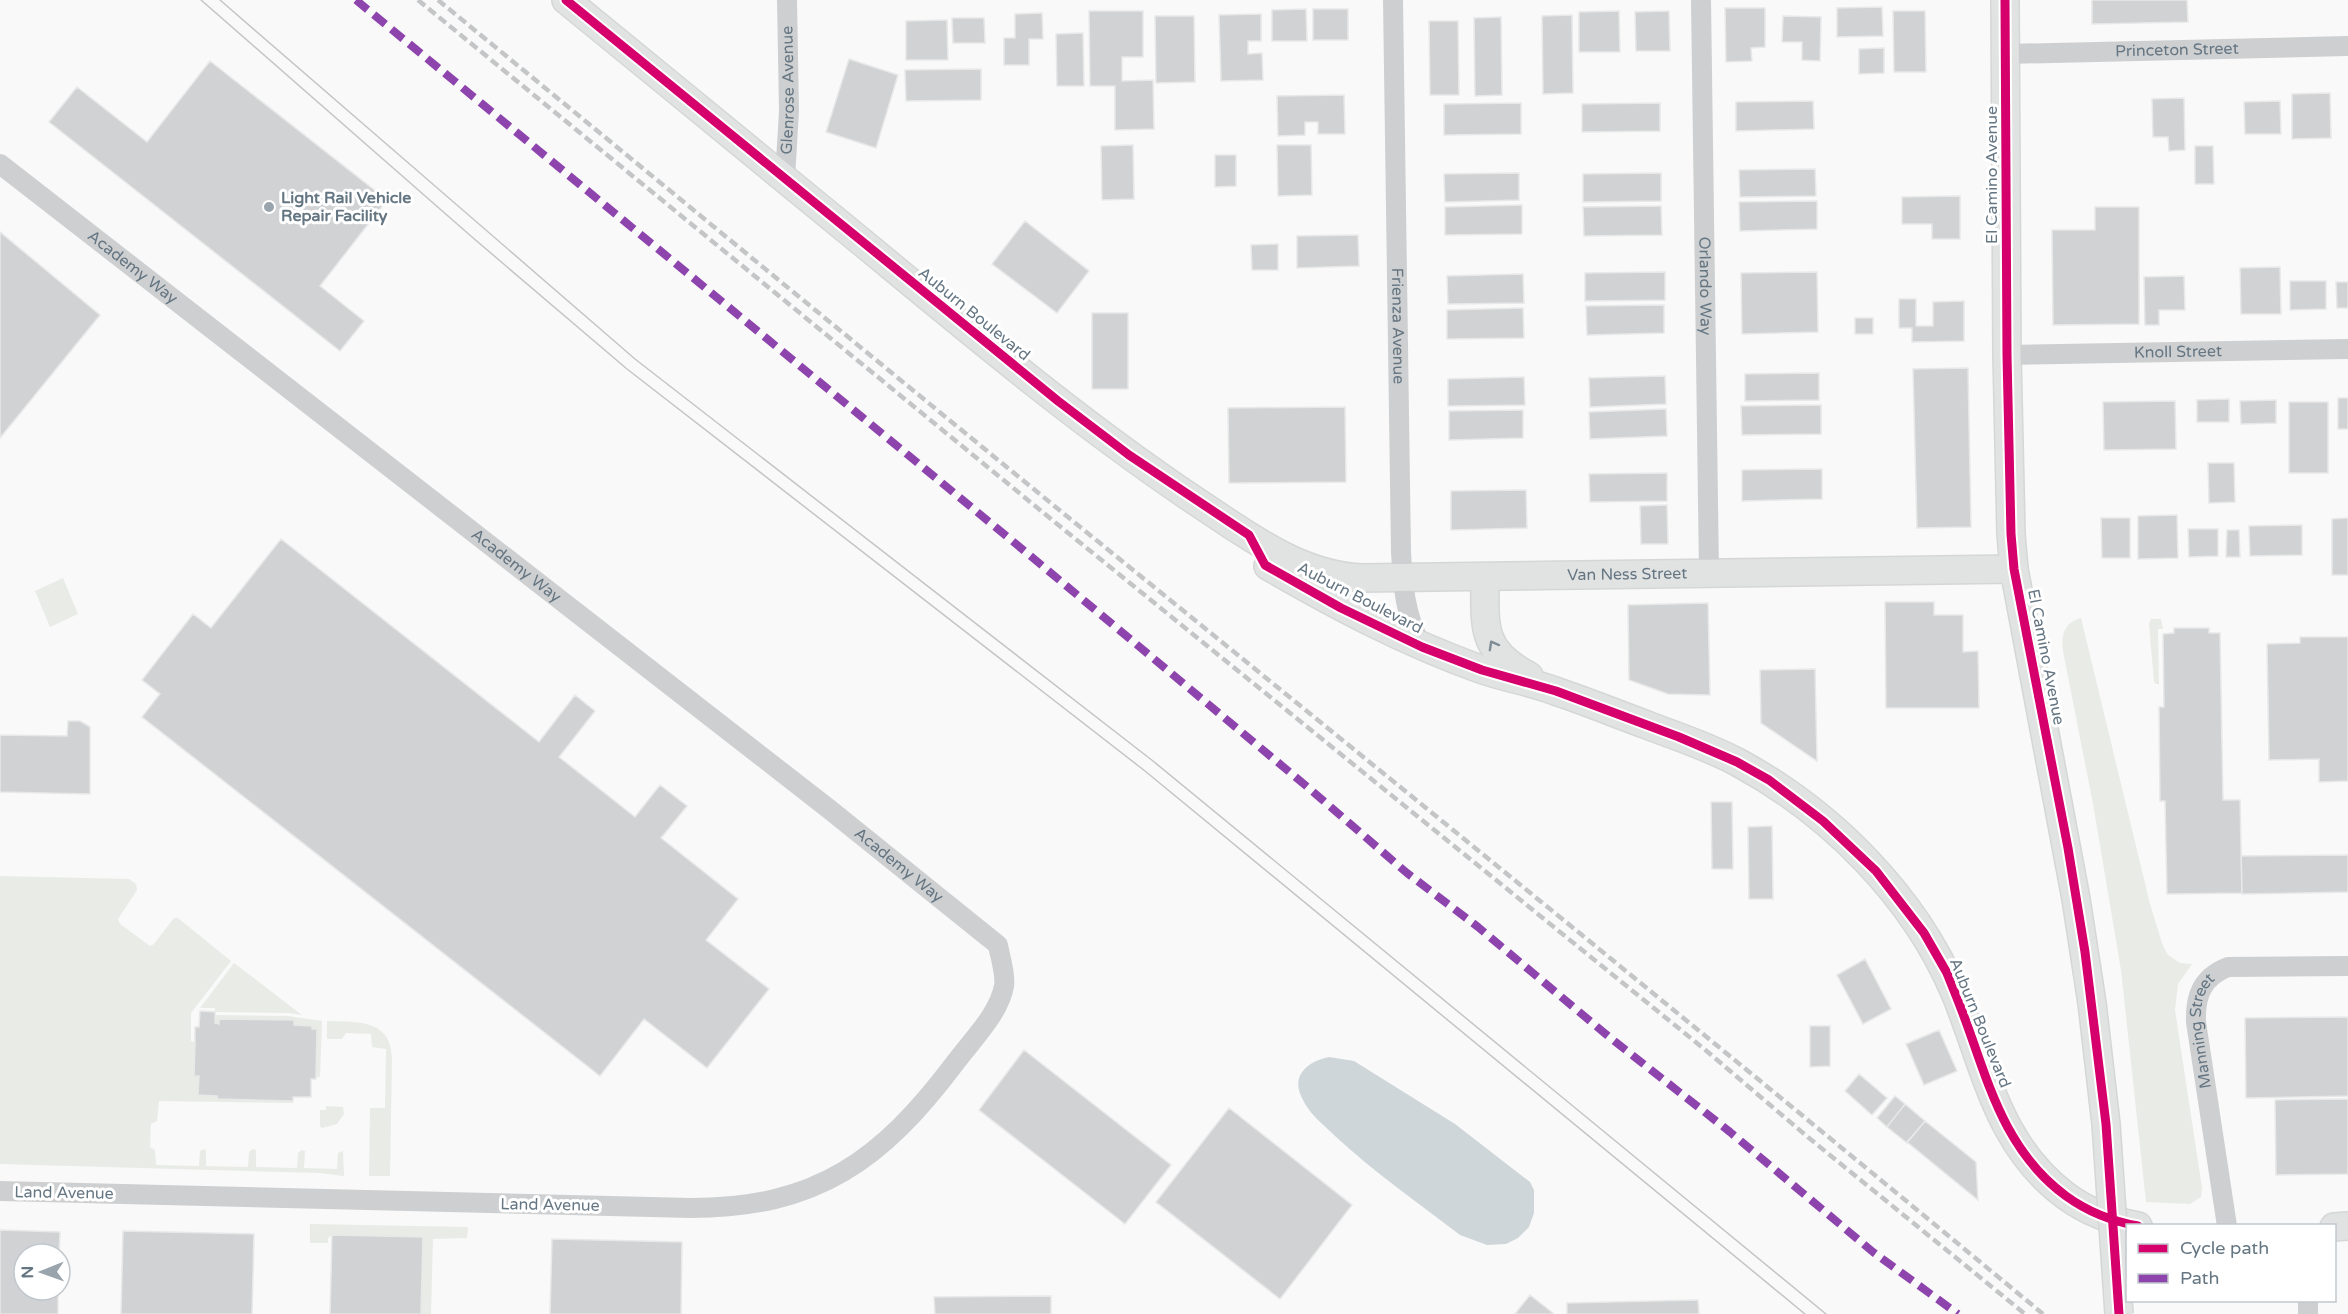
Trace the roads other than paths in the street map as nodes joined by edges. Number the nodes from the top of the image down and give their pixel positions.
1 (566, 0) edge
2 (787, 0) edge
3 (1393, 0) edge
4 (1701, 0) edge
5 (2006, 0) edge
6 (2348, 46) edge
7 (2006, 54) junction
8 (0, 164) edge
9 (785, 178) junction
10 (2348, 349) edge
11 (2007, 355) junction
12 (1249, 536) junction
13 (2013, 569) junction
14 (1709, 573) junction
15 (1485, 577) junction
16 (1402, 578) junction
17 (1422, 647) junction
18 (1556, 691) junction
19 (2348, 966) edge
20 (1004, 985) joint
21 (0, 1191) edge
22 (2130, 1224) edge
23 (2227, 1224) edge
24 (2119, 1314) edge

1 - 9 street, Auburn Boulevard
2 - 9 street, Glenrose Avenue
3 - 16 street, Frienza Avenue
4 - 14 street, Orlando Way
5 - 7 street, El Camino Avenue
6 - 7 street, Princeton Street
7 - 11 street, El Camino Avenue
8 - 20 street, Academy Way
9 - 12 street, Auburn Boulevard
10 - 11 street, Knoll Street
11 - 13 street, El Camino Avenue
12 - 16 street, Van Ness Street
12 - 17 street, Auburn Boulevard
13 - 14 street, Van Ness Street
13 - 24 street, El Camino Avenue, bridge
14 - 15 street, Van Ness Street
15 - 16 street, Van Ness Street
18 -> 15 street, Auburn Boulevard
16 - 17 street, Frienza Avenue
17 - 18 street, Auburn Boulevard
18 - 22 street, Auburn Boulevard
19 - 23 street, Manning Street
20 - 21 street, Land Avenue

